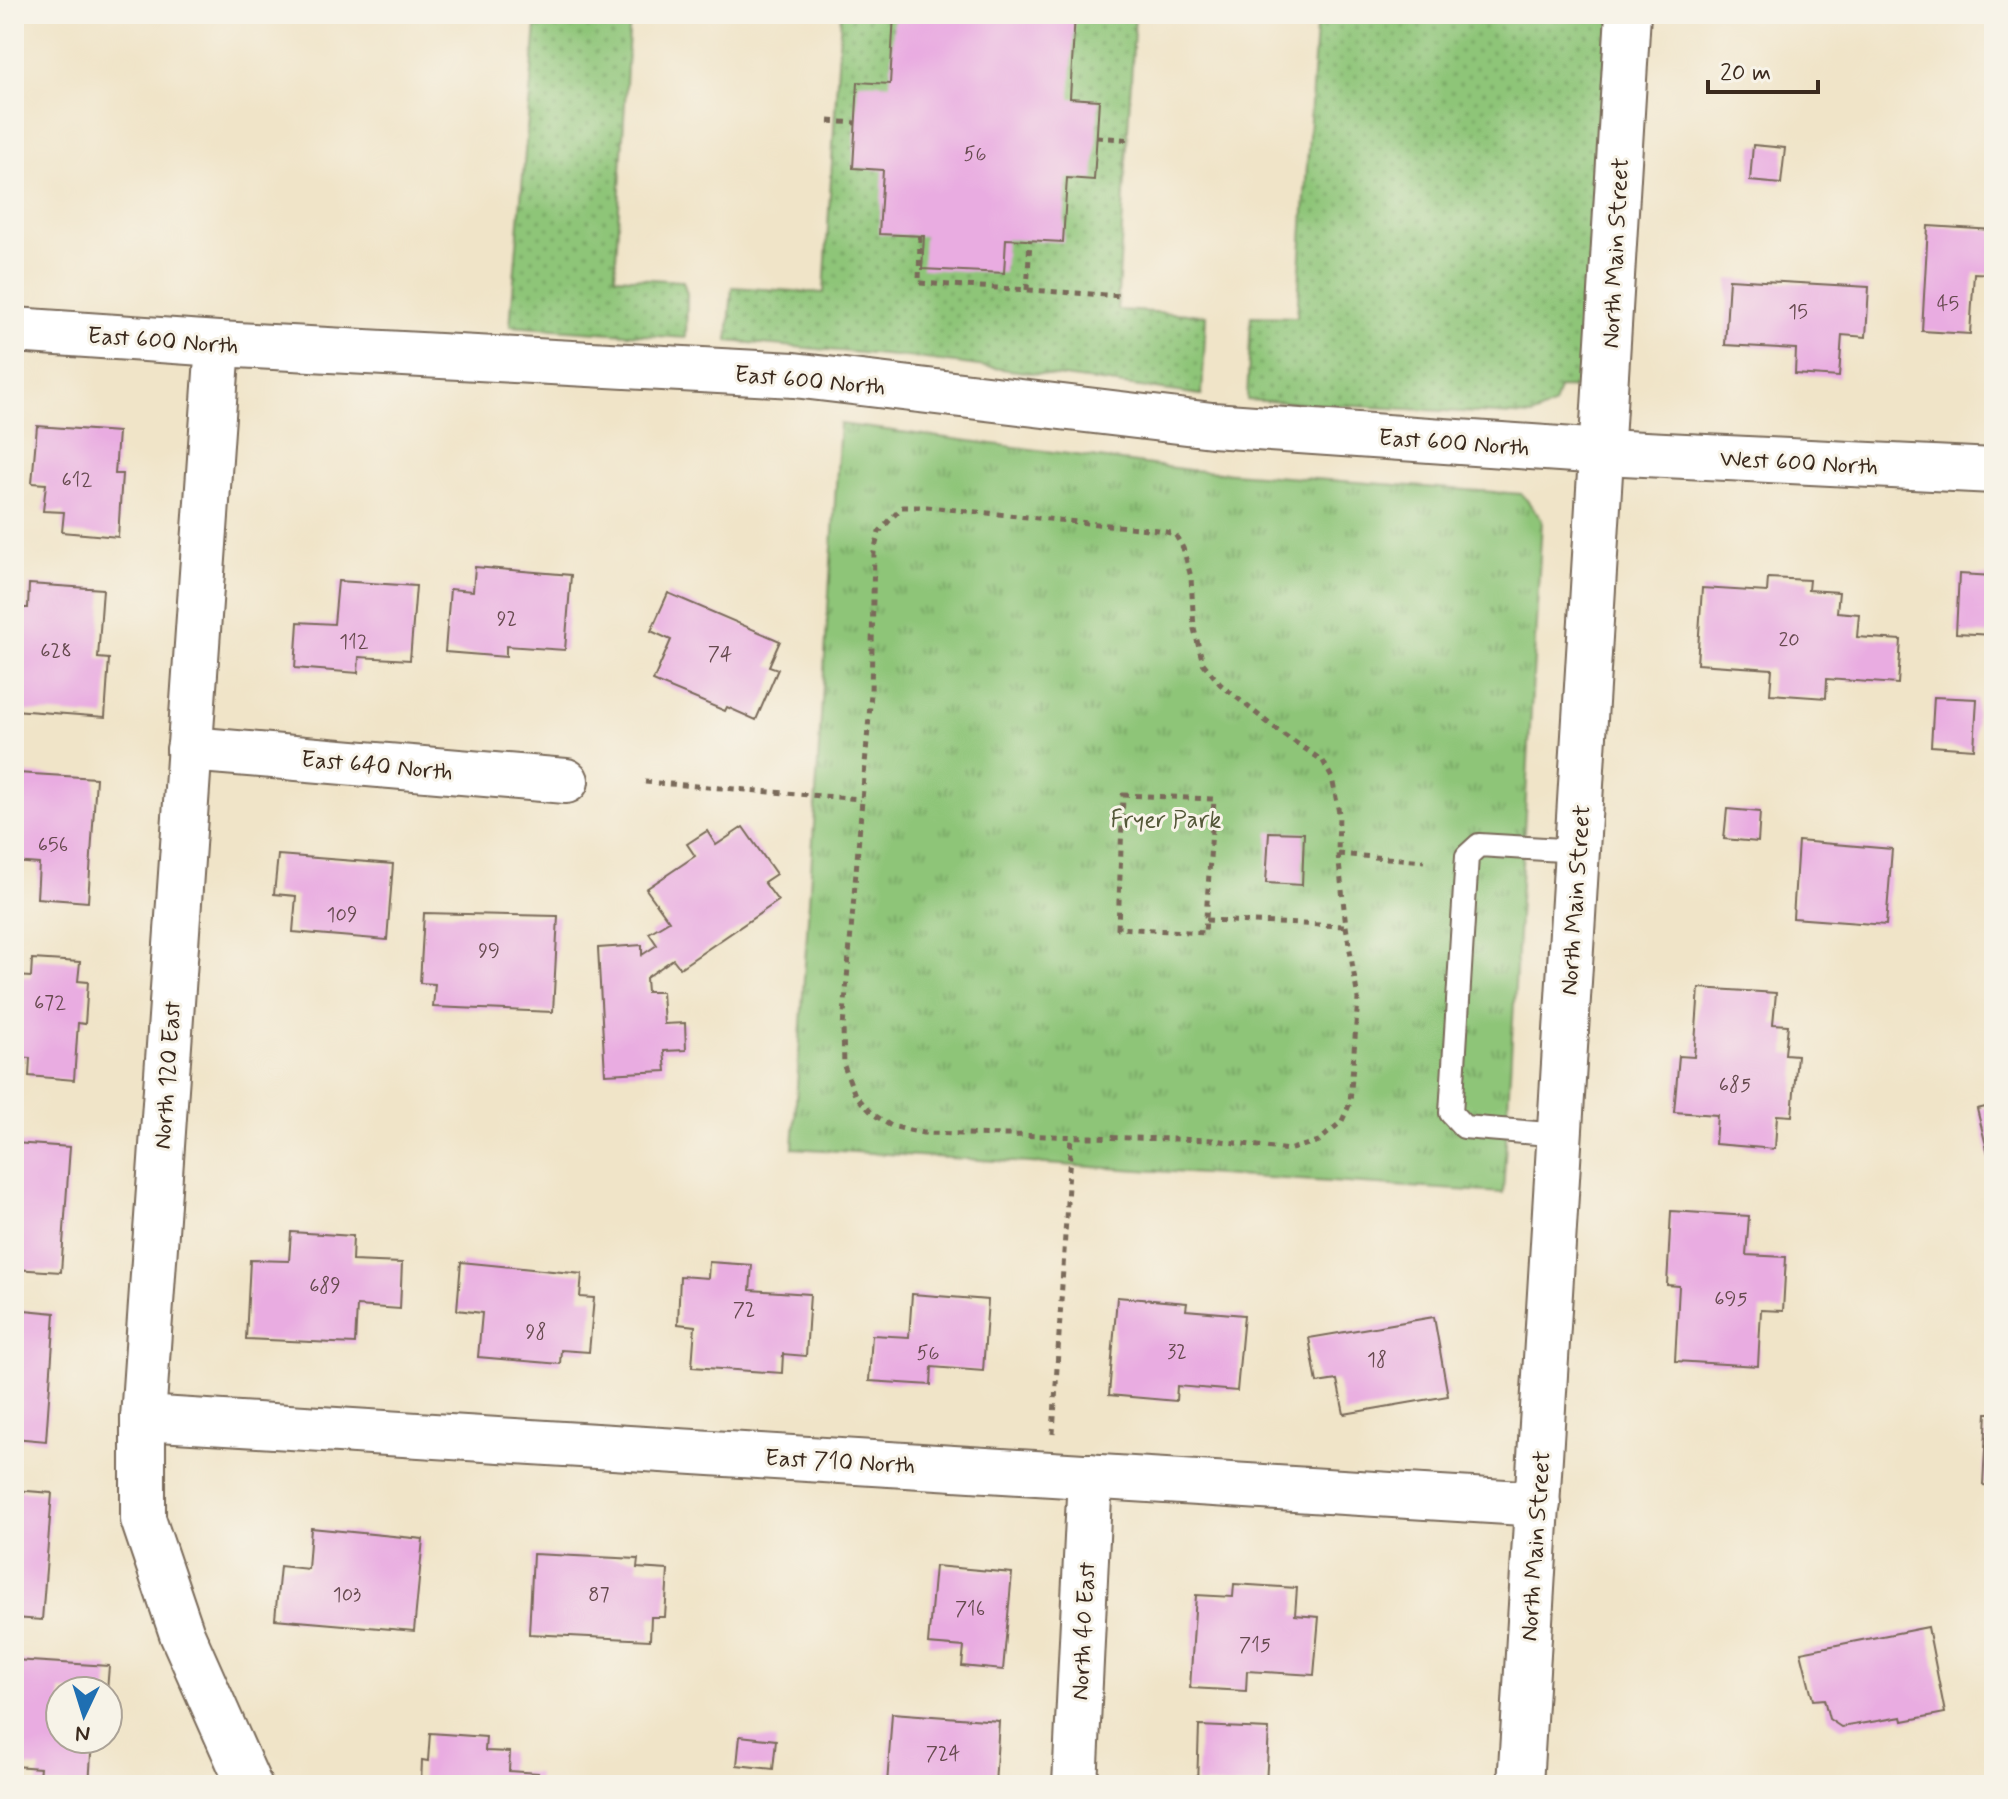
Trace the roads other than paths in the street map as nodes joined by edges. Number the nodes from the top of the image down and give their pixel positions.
1 (1628, 14) edge
2 (14, 330) edge
3 (218, 344) junction
4 (1603, 452) junction
5 (1994, 471) edge
6 (189, 749) junction
7 (566, 781) dead end
8 (1579, 851) junction
9 (1561, 1135) junction
10 (143, 1418) junction
11 (1090, 1476) junction
12 (1538, 1504) junction
13 (249, 1785) edge
14 (1075, 1785) edge
15 (1520, 1785) edge

1 - 4 street, North Main Street
2 - 3 street, East 600 North
3 - 4 street, East 600 North
3 - 6 street, North 120 East
4 - 5 street, West 600 North
4 - 8 street, North Main Street
6 - 7 street, East 640 North
6 - 10 street, North 120 East
8 - 9 street, North Main Street
8 - 9 lane
9 - 12 street, North Main Street
10 - 11 street, East 710 North
10 - 13 street, North 120 East
11 - 12 street, East 710 North
11 - 14 street, North 40 East
12 - 15 street, North Main Street

